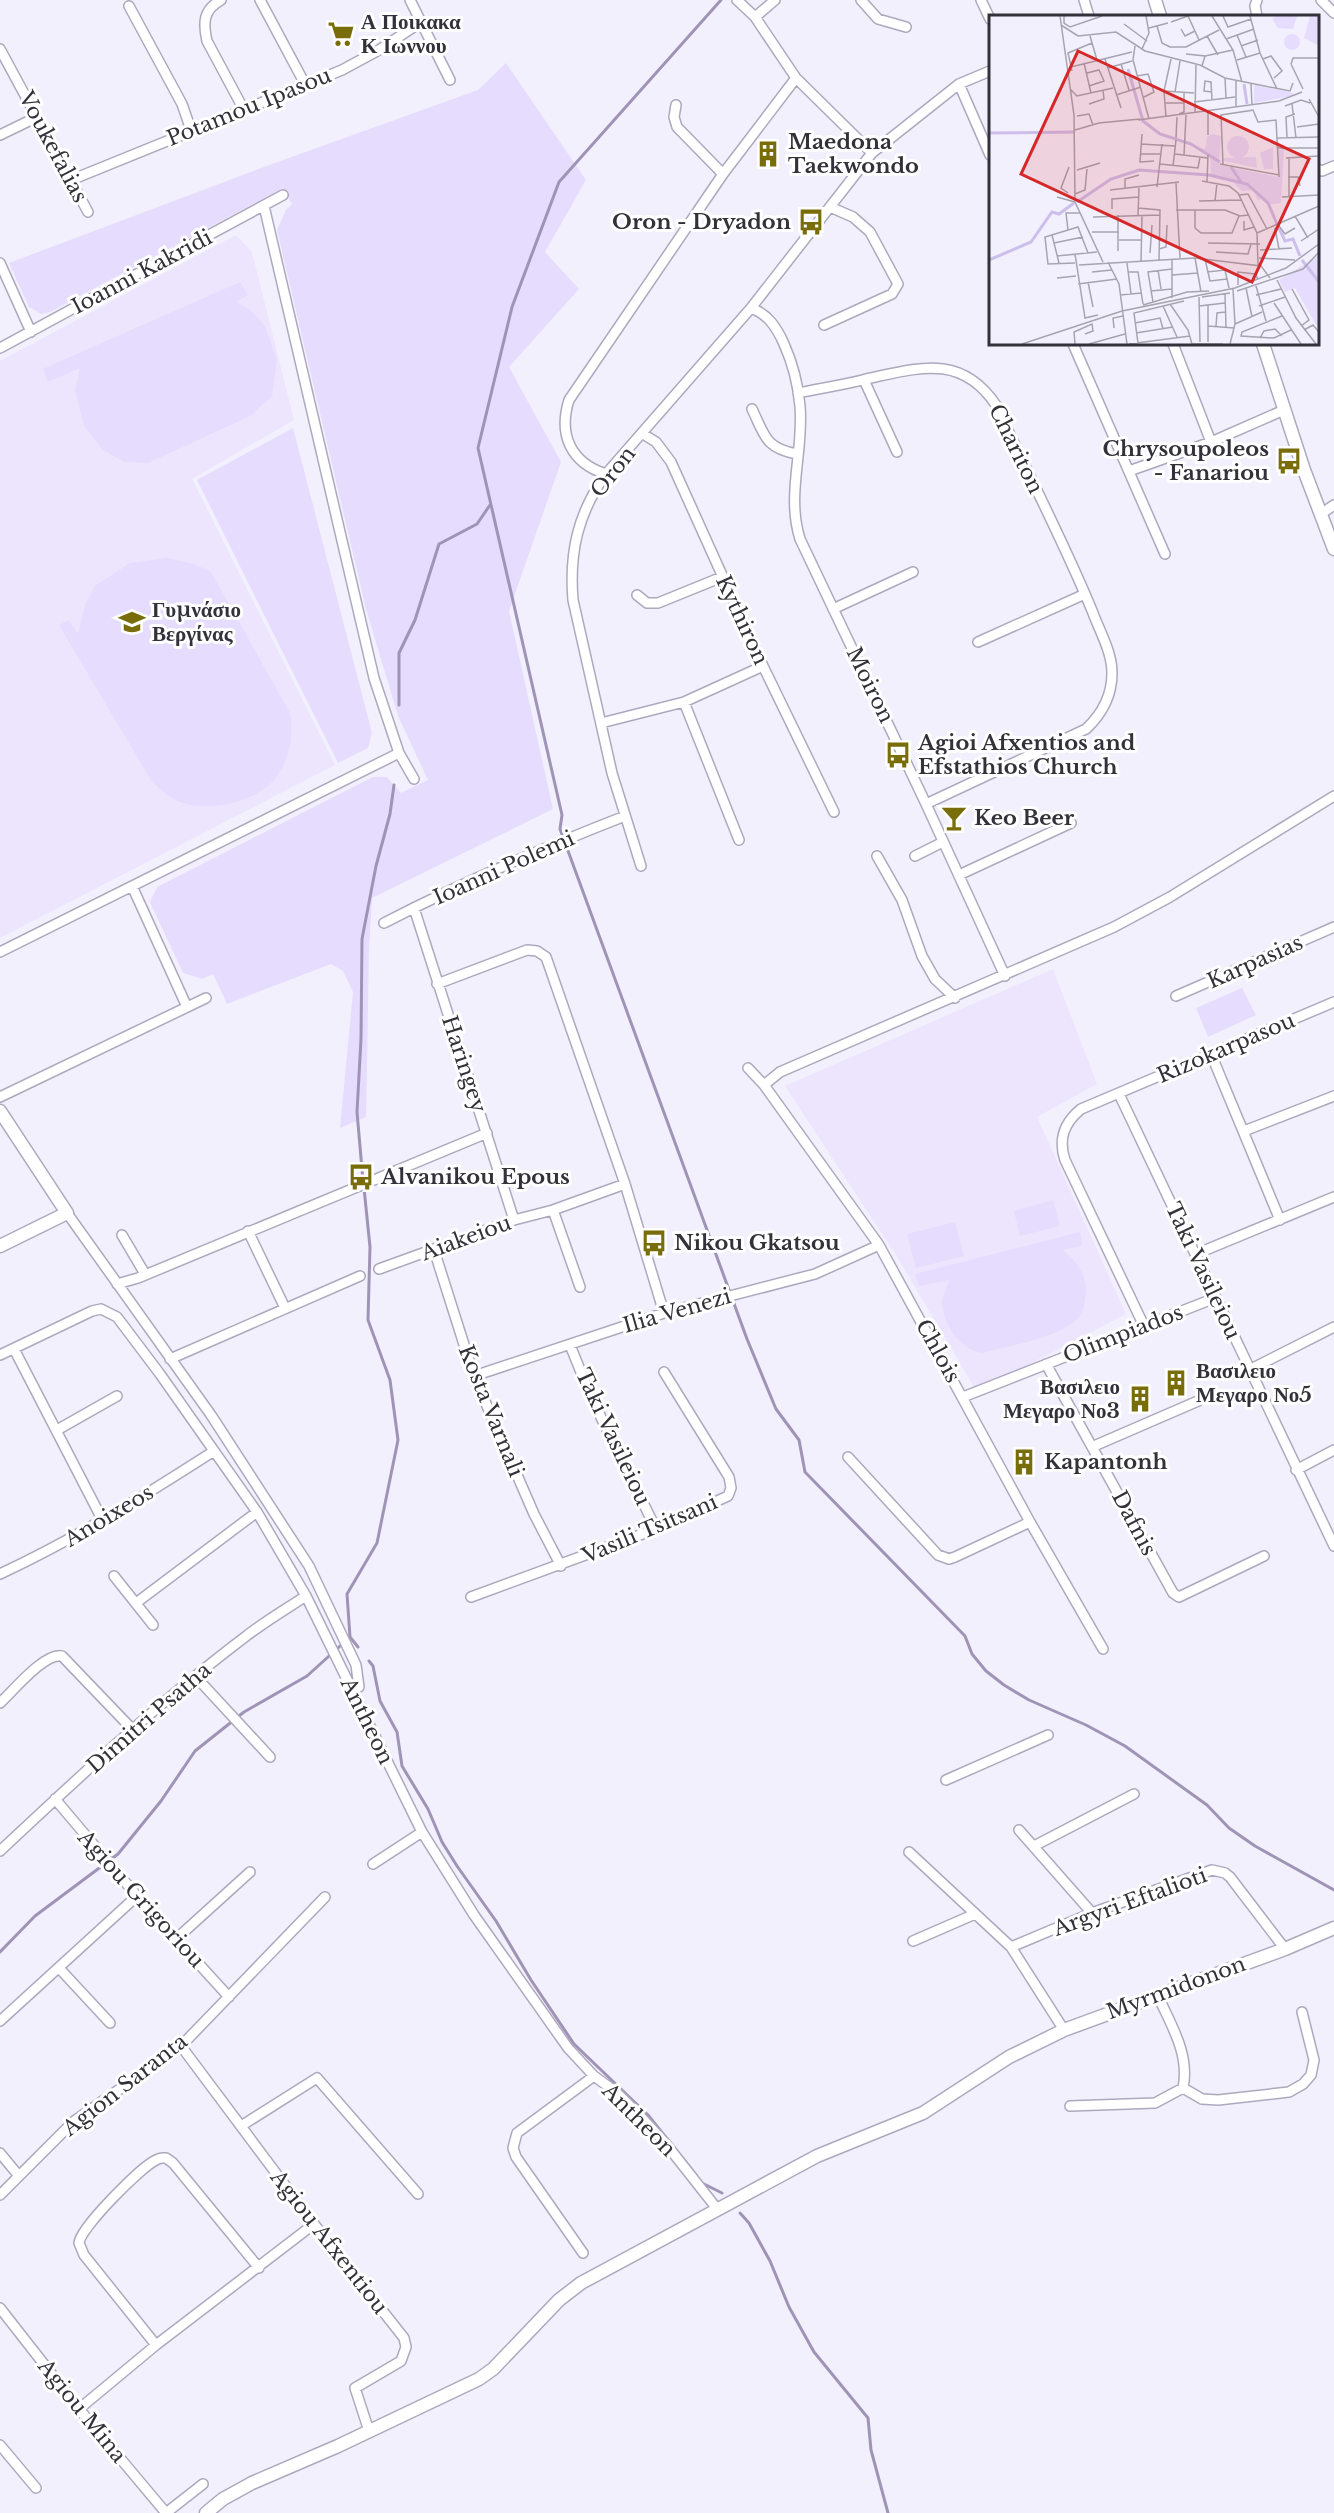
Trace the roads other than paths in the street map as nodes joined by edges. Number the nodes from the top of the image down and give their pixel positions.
1 (221, 0) edge
2 (260, 0) edge
3 (410, 0) edge
4 (736, 0) edge
5 (775, 0) edge
6 (861, 0) edge
7 (981, 0) edge
8 (1084, 0) edge
9 (1155, 0) edge
10 (1321, 0) edge
11 (129, 6) dead end
12 (1334, 13) edge
13 (1089, 15) edge
14 (1160, 15) edge
15 (755, 17) junction
16 (989, 17) edge
17 (421, 22) junction
18 (906, 27) dead end
19 (0, 49) edge
20 (989, 71) edge
21 (796, 78) junction
22 (450, 80) dead end
23 (305, 84) junction
24 (959, 84) junction
25 (676, 105) dead end
26 (244, 110) junction
27 (37, 117) junction
28 (191, 130) junction
29 (0, 135) edge
30 (872, 153) junction
31 (989, 153) edge
32 (1334, 166) edge
33 (1319, 170) edge
34 (723, 174) junction
35 (71, 180) junction
36 (283, 195) dead end
37 (264, 206) junction
38 (830, 207) junction
39 (88, 212) dead end
40 (0, 263) edge
41 (751, 308) junction
42 (824, 325) dead end
43 (31, 332) junction
44 (1073, 345) edge
45 (1173, 345) edge
46 (1263, 345) edge
47 (0, 348) edge
48 (864, 380) junction
49 (798, 393) junction
50 (752, 409) dead end
51 (1284, 410) junction
52 (643, 435) junction
53 (1211, 442) junction
54 (897, 452) dead end
55 (797, 454) junction
56 (1129, 471) junction
57 (606, 474) junction
58 (1334, 505) edge
59 (1321, 514) junction
60 (1334, 549) edge
61 (1165, 554) dead end
62 (913, 572) dead end
63 (722, 577) junction
64 (1085, 594) junction
65 (637, 595) dead end
66 (833, 609) junction
67 (978, 642) dead end
68 (763, 666) junction
69 (684, 702) junction
70 (601, 723) junction
71 (399, 753) junction
72 (414, 779) dead end
73 (1334, 796) edge
74 (926, 804) junction
75 (834, 812) dead end
76 (625, 816) junction
77 (1071, 823) dead end
78 (739, 840) dead end
79 (943, 842) junction
80 (878, 856) dead end
81 (915, 856) dead end
82 (641, 866) dead end
83 (959, 875) junction
84 (132, 886) junction
85 (414, 908) junction
86 (384, 923) dead end
87 (1334, 927) edge
88 (0, 952) edge
89 (1005, 976) junction
90 (438, 984) junction
91 (1176, 996) dead end
92 (206, 998) dead end
93 (955, 998) junction
94 (1334, 1002) edge
95 (188, 1007) junction
96 (1211, 1054) junction
97 (748, 1068) dead end
98 (764, 1085) junction
99 (1119, 1094) junction
100 (1334, 1096) edge
101 (0, 1098) edge
102 (0, 1111) edge
103 (1244, 1131) junction
104 (487, 1133) junction
105 (625, 1184) junction
106 (1334, 1197) edge
107 (553, 1210) junction
108 (67, 1213) junction
109 (514, 1220) junction
110 (1280, 1220) junction
111 (248, 1231) junction
112 (122, 1235) dead end
113 (879, 1245) junction
114 (0, 1246) edge
115 (434, 1250) junction
116 (1196, 1254) junction
117 (379, 1269) dead end
118 (145, 1274) junction
119 (360, 1276) dead end
120 (117, 1284) junction
121 (580, 1287) dead end
122 (1215, 1298) junction
123 (285, 1308) junction
124 (663, 1313) junction
125 (1144, 1326) junction
126 (1334, 1327) edge
127 (570, 1345) junction
128 (14, 1348) junction
129 (0, 1355) edge
130 (170, 1359) junction
131 (1047, 1364) junction
132 (1249, 1370) junction
133 (664, 1372) dead end
134 (474, 1376) junction
135 (117, 1396) dead end
136 (963, 1397) junction
137 (1198, 1401) dead end
138 (57, 1430) junction
139 (1094, 1446) junction
140 (1334, 1450) edge
141 (214, 1451) junction
142 (848, 1457) dead end
143 (1296, 1470) junction
144 (257, 1512) junction
145 (103, 1521) junction
146 (1030, 1522) junction
147 (656, 1529) junction
148 (1334, 1546) edge
149 (1264, 1556) dead end
150 (561, 1566) junction
151 (0, 1574) edge
152 (114, 1576) dead end
153 (306, 1596) junction
154 (471, 1597) dead end
155 (135, 1603) junction
156 (153, 1625) dead end
157 (1103, 1649) dead end
158 (196, 1677) junction
159 (359, 1687) dead end
160 (0, 1703) edge
161 (133, 1730) junction
162 (1048, 1735) dead end
163 (270, 1757) dead end
164 (946, 1780) dead end
165 (1134, 1794) dead end
166 (55, 1799) junction
167 (1019, 1830) dead end
168 (422, 1832) junction
169 (1034, 1846) junction
170 (0, 1851) edge
171 (909, 1852) dead end
172 (373, 1864) dead end
173 (250, 1872) dead end
174 (137, 1896) junction
175 (325, 1897) dead end
176 (1092, 1913) junction
177 (975, 1914) junction
178 (1334, 1928) edge
179 (176, 1939) junction
180 (913, 1941) dead end
181 (1011, 1947) junction
182 (1284, 1949) junction
183 (59, 1968) junction
184 (1158, 1994) junction
185 (229, 1997) junction
186 (1302, 2012) dead end
187 (0, 2021) edge
188 (110, 2023) dead end
189 (1064, 2030) junction
190 (181, 2046) junction
191 (594, 2076) junction
192 (1184, 2088) junction
193 (1070, 2106) dead end
194 (241, 2126) junction
195 (0, 2153) edge
196 (19, 2176) junction
197 (418, 2194) dead end
198 (0, 2195) edge
199 (718, 2210) junction
200 (314, 2224) junction
201 (583, 2253) dead end
202 (259, 2268) junction
203 (0, 2308) edge
204 (156, 2345) junction
205 (79, 2409) junction
206 (369, 2431) junction
207 (0, 2445) edge
208 (203, 2484) dead end
209 (36, 2488) dead end
210 (166, 2513) edge
211 (206, 2513) edge

1 - 26 street
2 - 23 street
3 - 17 street
4 - 15 street
5 - 15 street
6 - 18 street
7 - 16 street
8 - 13 street
9 - 14 street
10 - 12 street
11 - 28 street
15 - 21 street
17 - 22 street
17 - 23 street, Potamou Ipasou
19 - 27 street, Voukefalias
20 - 24 street, Oron
21 - 30 street
21 - 34 street
23 - 26 street, Potamou Ipasou
24 - 30 street, Oron
24 - 31 street
25 - 34 street
26 - 28 street, Potamou Ipasou
27 - 29 street
27 - 35 street, Voukefalias
28 - 35 street, Potamou Ipasou
30 - 38 street, Oron
32 - 33 street
34 - 57 street
35 - 39 street, Voukefalias
36 - 37 street, Ioanni Kakridi
37 - 43 street, Ioanni Kakridi
37 - 71 street
38 - 41 street, Oron
38 - 42 street
40 - 43 street
41 - 49 street, Moiron
41 - 52 street, Oron
43 - 47 street, Ioanni Kakridi
44 - 56 street
45 - 53 street
46 - 51 street
48 - 49 street, Chariton
48 - 54 street
48 - 64 street, Chariton
49 - 55 street, Moiron
50 - 55 street
51 - 53 street
51 - 59 street
52 - 57 street, Oron
52 - 63 street, Kythiron
53 - 56 street
55 - 66 street, Moiron
56 - 61 street
57 - 70 street, Oron
58 - 59 street
59 - 60 street
62 - 66 street
63 - 65 street
63 - 68 street, Kythiron
64 - 67 street
64 - 74 street, Chariton
66 - 74 street, Moiron
68 - 69 street
68 - 75 street, Kythiron
69 - 70 street
69 - 78 street
70 - 76 street, Oron
71 - 72 street
71 - 84 street
73 - 89 street
74 - 79 street, Moiron
76 - 82 street, Oron
76 - 85 street, Ioanni Polemi
77 - 83 street
79 - 81 street
79 - 83 street, Moiron
80 - 93 street
83 - 89 street, Moiron
84 - 88 street
84 - 95 street
85 - 86 street, Ioanni Polemi
85 - 90 street, Haringey
87 - 91 street, Karpasias
89 - 93 street
90 - 104 street, Haringey
90 - 105 street
92 - 95 street
93 - 98 street
94 - 96 street, Rizokarpasou
95 - 101 street
96 - 99 street, Rizokarpasou
96 - 103 street
97 - 98 street, Chlois
98 - 113 street, Chlois
99 - 116 street, Taki Vasileiou
99 - 125 street, Rizokarpasou
100 - 103 street
102 - 108 street
103 - 110 street
104 - 109 street, Haringey
104 - 111 street
105 - 107 street, Aiakeiou
105 - 124 street
106 - 110 street
107 - 109 street, Aiakeiou
107 - 121 street
108 - 114 street
108 - 120 street
109 - 115 street, Aiakeiou
110 - 116 street
111 - 118 street
111 - 123 street
112 - 118 street
113 - 124 street, Ilia Venezi
113 - 136 street, Chlois
115 - 117 street, Aiakeiou
115 - 134 street, Kosta Varnali
116 - 122 street, Taki Vasileiou
118 - 120 street
119 - 123 street
120 - 130 street
122 - 125 street, Olimpiados
122 - 132 street, Taki Vasileiou
123 - 130 street
124 - 127 street, Ilia Venezi
125 - 131 street, Olimpiados
126 - 132 street
127 - 134 street, Ilia Venezi
127 - 147 street, Taki Vasileiou
128 - 129 street, Antheon
128 - 138 street
128 - 141 street, Antheon
130 - 159 street
131 - 136 street, Olimpiados
131 - 139 street, Dafnis
132 - 143 street, Taki Vasileiou
133 - 147 street, Vasili Tsitsani
134 - 150 street, Kosta Varnali
135 - 138 street
136 - 146 street, Chlois
137 - 139 street
138 - 145 street
139 - 149 street, Dafnis
140 - 143 street
141 - 144 street, Antheon
141 - 145 street, Anoixeos
142 - 146 street
143 - 148 street, Taki Vasileiou
144 - 153 street, Antheon
144 - 155 street
145 - 151 street, Anoixeos
146 - 157 street, Chlois
147 - 150 street, Vasili Tsitsani
150 - 154 street, Vasili Tsitsani
152 - 155 street
153 - 158 street, Dimitri Psatha
153 - 168 street, Antheon
155 - 156 street
158 - 161 street, Dimitri Psatha
158 - 163 street
160 - 161 street
161 - 166 street, Dimitri Psatha
162 - 164 street
165 - 169 street
166 - 170 street, Dimitri Psatha
166 - 174 street, Agiou Grigoriou
167 - 169 street
168 - 172 street
168 - 191 street, Antheon
169 - 176 street
171 - 177 street
173 - 179 street
174 - 179 street, Agiou Grigoriou
174 - 183 street
175 - 185 street, Agion Saranta
176 - 181 street, Argyri Eftalioti
176 - 182 street, Argyri Eftalioti
177 - 180 street
177 - 181 street
178 - 182 street, Myrmidonon
179 - 185 street, Agiou Grigoriou
181 - 189 street
182 - 184 street, Myrmidonon
183 - 187 street
183 - 188 street
184 - 189 street, Myrmidonon
184 - 192 street
185 - 190 street, Agion Saranta
186 - 192 street
189 - 199 street, Myrmidonon
190 - 194 street, Agiou Afxentiou
190 - 196 street, Agion Saranta
191 - 199 street, Antheon
191 - 201 street
192 - 193 street
194 - 197 street
194 - 200 street, Agiou Afxentiou
195 - 196 street
196 - 198 street, Agion Saranta
199 - 206 street, Myrmidonon
200 - 202 street
200 - 206 street, Agiou Afxentiou
202 - 204 street
202 - 204 street
203 - 205 street, Agiou Mina
204 - 205 street
205 - 210 street, Agiou Mina
206 - 211 street, Myrmidonon
207 - 209 street
208 - 210 street

